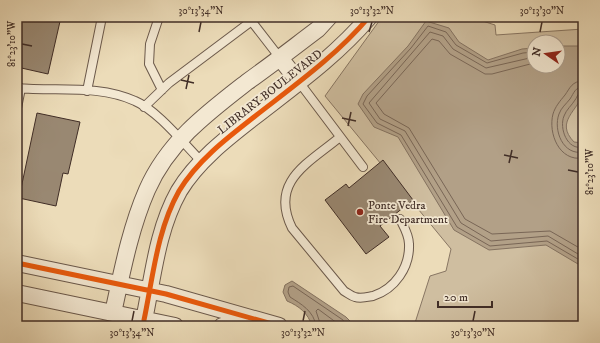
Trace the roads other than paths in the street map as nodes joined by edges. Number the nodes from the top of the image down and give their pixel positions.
1 (102, 17) edge
2 (159, 17) edge
3 (329, 17) edge
4 (369, 17) edge
5 (253, 18) edge
6 (280, 58) junction
7 (299, 82) junction
8 (19, 88) edge
9 (162, 90) junction
10 (87, 91) junction
11 (144, 107) junction
12 (17, 108) edge
13 (340, 137) junction
14 (180, 139) junction
15 (202, 162) junction
16 (363, 167) dead end
17 (400, 218) dead end
18 (17, 263) edge
19 (119, 284) junction
20 (150, 291) junction
21 (17, 293) edge
22 (113, 313) junction
23 (243, 317) junction
24 (144, 320) junction
25 (175, 326) edge
26 (222, 326) edge
27 (279, 326) edge

1 - 10 lane
2 - 9 lane
3 - 6 street, LIBRARY BOULEVARD
4 - 7 street, LIBRARY BOULEVARD
5 - 6 lane
5 - 9 lane
6 - 7 street
6 - 14 street, LIBRARY BOULEVARD
7 - 13 lane
7 - 15 street, LIBRARY BOULEVARD
8 - 10 lane
8 - 12 lane
9 - 11 lane
10 - 11 lane
11 - 14 lane
13 - 16 lane
13 - 17 lane
14 - 15 lane
14 - 19 street, LIBRARY BOULEVARD
15 - 20 street, LIBRARY BOULEVARD
18 - 19 street
19 - 20 street
19 - 22 street, LIBRARY BOULEVARD
20 - 23 street
20 - 24 street, LIBRARY BOULEVARD
21 - 22 street
22 - 24 street
23 - 26 street
23 - 27 street
24 - 25 street

